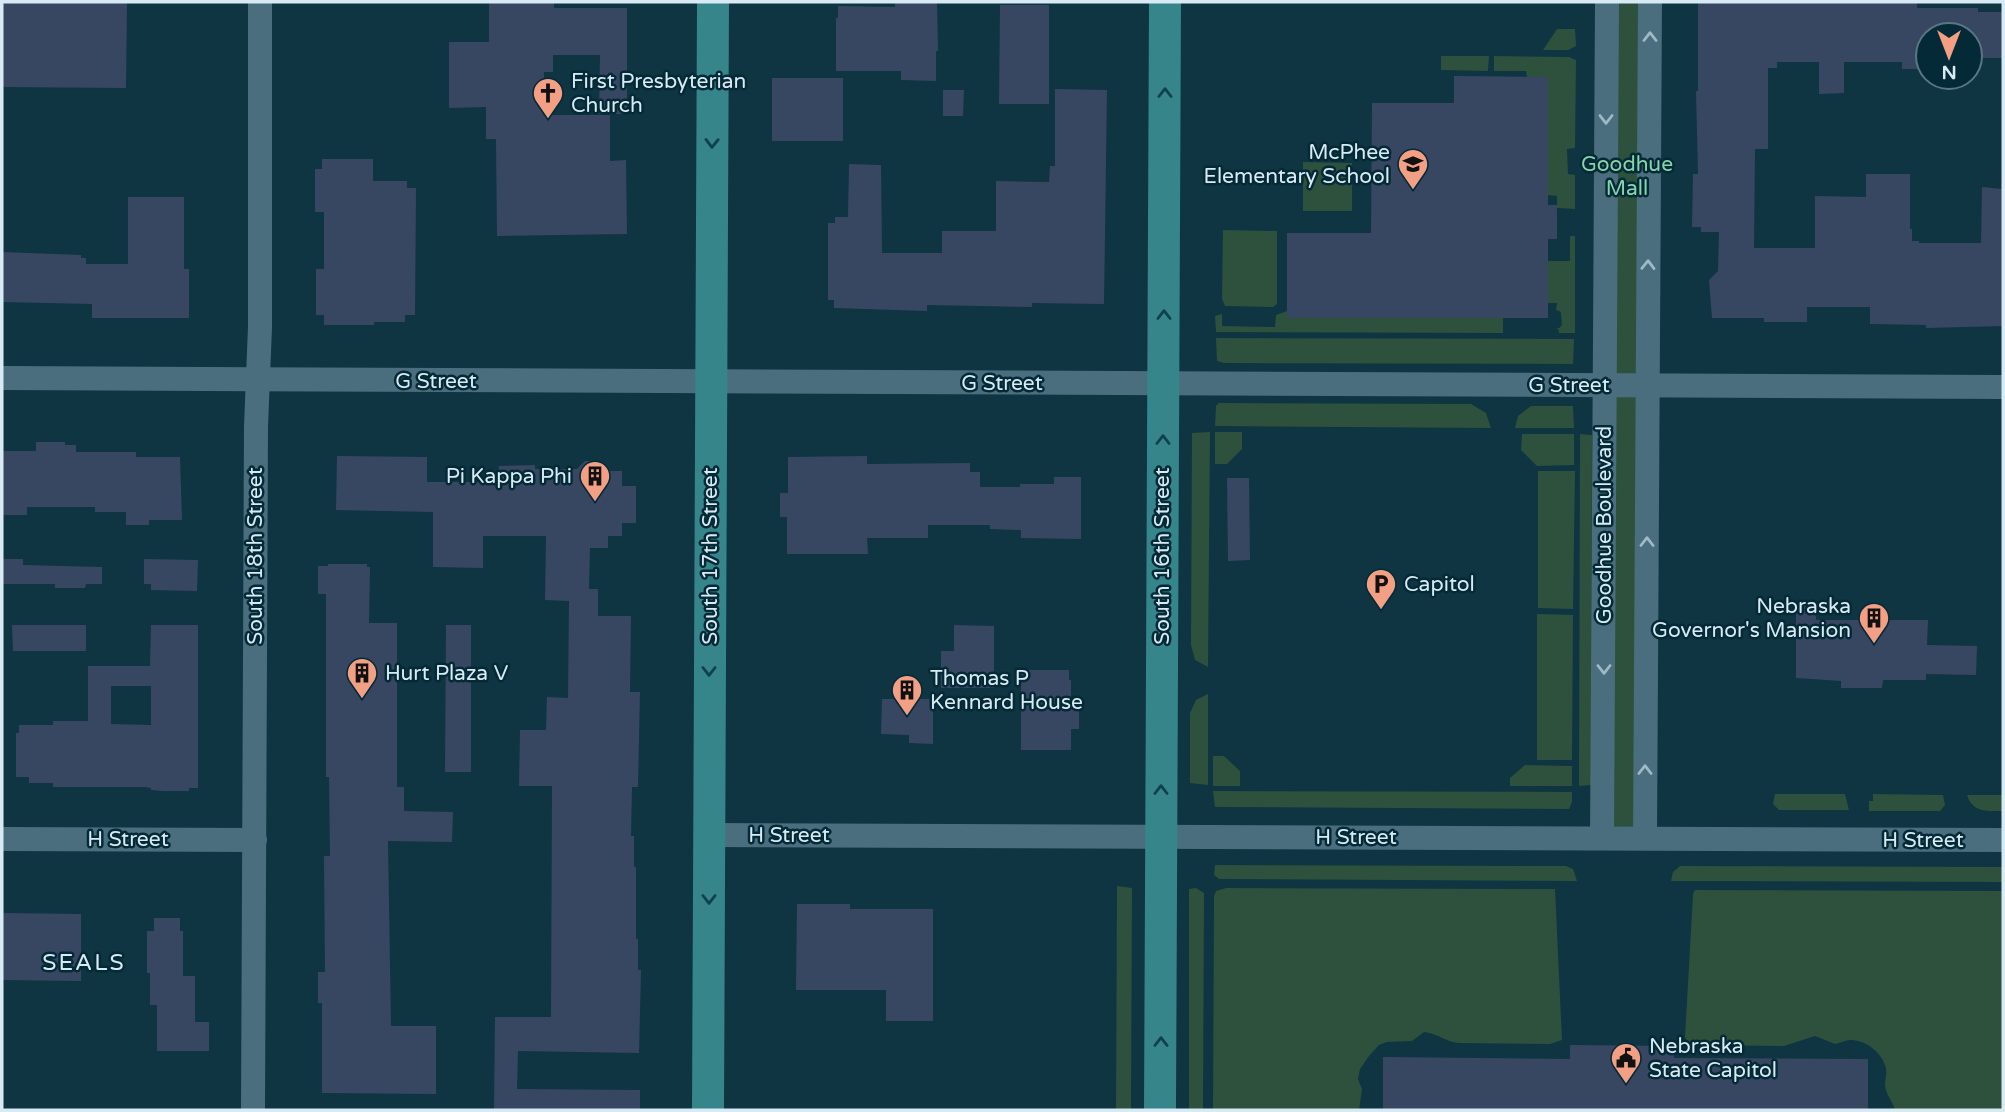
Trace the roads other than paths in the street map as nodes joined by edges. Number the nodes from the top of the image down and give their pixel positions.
1 (260, 2) edge
2 (713, 2) edge
3 (1165, 2) edge
4 (1607, 2) edge
5 (1650, 2) edge
6 (2, 378) edge
7 (257, 380) junction
8 (711, 383) junction
9 (1163, 383) junction
10 (1605, 385) junction
11 (1647, 386) junction
12 (2003, 387) edge
13 (709, 835) junction
14 (1161, 836) junction
15 (1602, 838) junction
16 (1645, 838) junction
17 (2, 839) edge
18 (255, 840) junction
19 (2003, 840) edge
20 (253, 1110) edge
21 (708, 1110) edge
22 (1160, 1110) edge

1 - 7 street, South 18th Street
2 -> 8 main road, South 17th Street
9 -> 3 main road, South 16th Street
4 -> 10 street, Goodhue Boulevard
11 -> 5 street, Goodhue Boulevard
6 - 7 street, G Street
7 - 8 street, G Street
7 - 18 street, South 18th Street
8 - 9 street, G Street
8 -> 13 main road, South 17th Street
9 - 10 street, G Street
14 -> 9 main road, South 16th Street
10 - 11 street, G Street
10 -> 15 street, Goodhue Boulevard
11 - 12 street, G Street
16 -> 11 street, Goodhue Boulevard
13 - 14 street, H Street
13 -> 21 main road, South 17th Street
14 - 15 street, H Street
22 -> 14 main road, South 16th Street
15 - 16 street, H Street
16 - 19 street, H Street
17 - 18 street, H Street
18 - 20 street, South 18th Street

